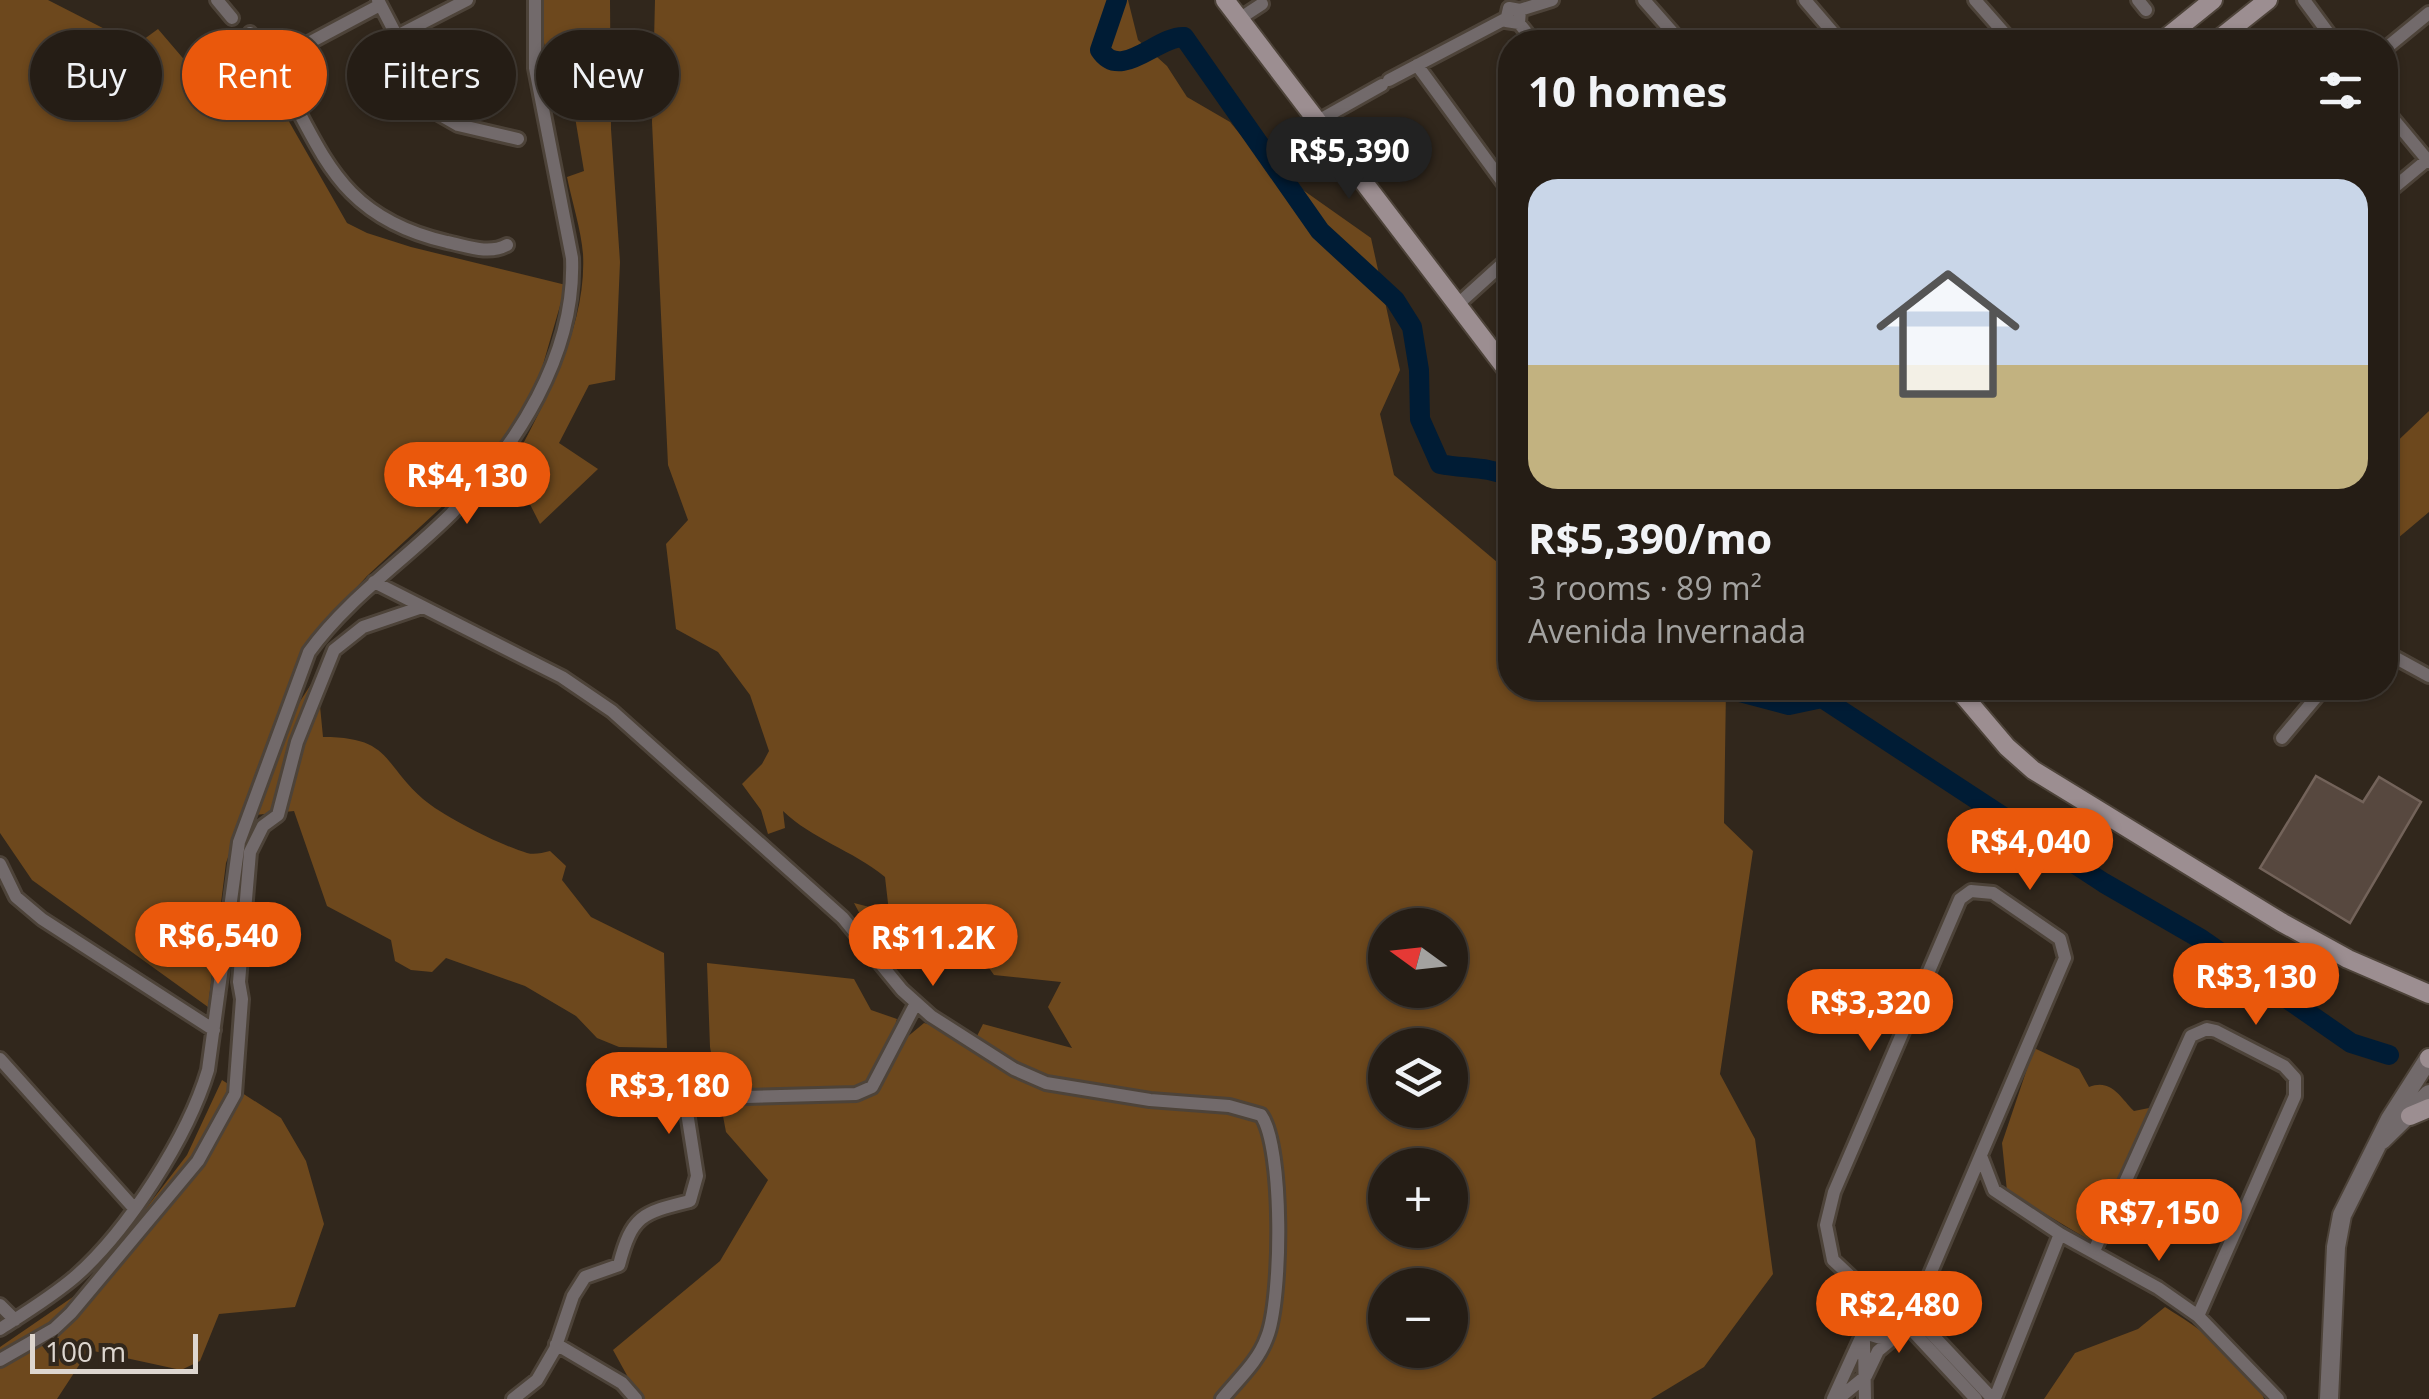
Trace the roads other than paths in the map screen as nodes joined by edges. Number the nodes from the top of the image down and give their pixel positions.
1 (217, 0) edge
2 (467, 0) edge
3 (535, 0) edge
4 (1224, 0) edge
5 (1552, 0) edge
6 (1644, 0) edge
7 (1805, 0) edge
8 (1976, 0) edge
9 (2212, 0) edge
10 (2268, 0) edge
11 (2304, 0) edge
12 (379, 2) edge
13 (1262, 4) dead end
14 (360, 7) edge
15 (1512, 12) edge
16 (2429, 13) edge
17 (232, 18) dead end
18 (1239, 19) junction
19 (323, 30) edge
20 (392, 30) edge
21 (409, 30) edge
22 (1670, 30) edge
23 (1831, 30) edge
24 (2002, 30) edge
25 (2182, 30) edge
26 (2231, 30) edge
27 (2326, 30) edge
28 (2398, 38) edge
29 (1417, 65) junction
30 (304, 120) edge
31 (446, 120) edge
32 (1318, 121) junction
33 (2398, 125) edge
34 (518, 139) dead end
35 (2428, 161) edge
36 (1498, 176) edge
37 (2398, 184) edge
38 (507, 245) dead end
39 (1498, 268) edge
40 (1456, 306) junction
41 (1498, 359) edge
42 (374, 582) junction
43 (422, 607) junction
44 (2398, 659) edge
45 (2429, 676) edge
46 (1967, 700) edge
47 (2314, 700) edge
48 (2282, 738) dead end
49 (0, 867) edge
50 (2429, 994) edge
51 (916, 1003) junction
52 (214, 1030) junction
53 (2429, 1058) edge
54 (0, 1059) edge
55 (2429, 1094) edge
56 (2429, 1108) edge
57 (2410, 1116) junction
58 (2382, 1141) junction
59 (1981, 1152) junction
60 (133, 1207) junction
61 (2060, 1234) junction
62 (2094, 1251) junction
63 (1863, 1288) junction
64 (0, 1305) edge
65 (2198, 1316) junction
66 (15, 1320) junction
67 (1906, 1325) junction
68 (0, 1329) edge
69 (1864, 1332) junction
70 (556, 1344) junction
71 (0, 1360) edge
72 (1866, 1376) junction
73 (1993, 1398) edge
74 (513, 1399) edge
75 (636, 1399) edge
76 (1222, 1399) edge
77 (1835, 1399) edge
78 (1865, 1399) edge
79 (1976, 1399) edge
80 (2278, 1399) edge
81 (2330, 1399) edge

1 - 17 street
2 - 21 street
3 - 42 street
4 - 18 main road
5 - 15 street
6 - 22 street
7 - 23 street
8 - 24 street
9 - 25 main road
10 - 26 main road
11 - 27 street
12 - 14 street
12 - 20 street
13 - 18 street
14 - 19 street
15 - 29 street
16 - 28 street
18 - 32 main road
29 - 32 street
29 - 36 street
30 - 38 street
31 - 34 street
32 - 40 main road
33 - 35 street
35 - 37 street
39 - 40 street
40 - 41 main road
42 - 43 street
42 - 52 street
43 - 51 street
43 - 71 street
44 - 45 street
46 - 50 main road
47 - 48 street
49 - 52 street
51 - 70 street
51 - 76 street
52 - 60 street
53 - 58 street
54 - 60 street
55 - 57 street
56 - 57 main road
57 - 58 street
58 - 81 street
59 - 61 street
59 - 63 street
59 - 67 street
60 - 66 street
61 - 62 street
61 - 73 street
62 - 65 street
62 - 65 street
63 - 67 street
63 - 69 street
64 - 66 street
65 - 80 street
66 - 68 street
67 - 69 street
67 - 72 street
67 - 73 street
67 - 79 street
69 - 72 street
69 - 77 street
70 - 74 street
70 - 75 street
72 - 77 street
72 - 78 street

